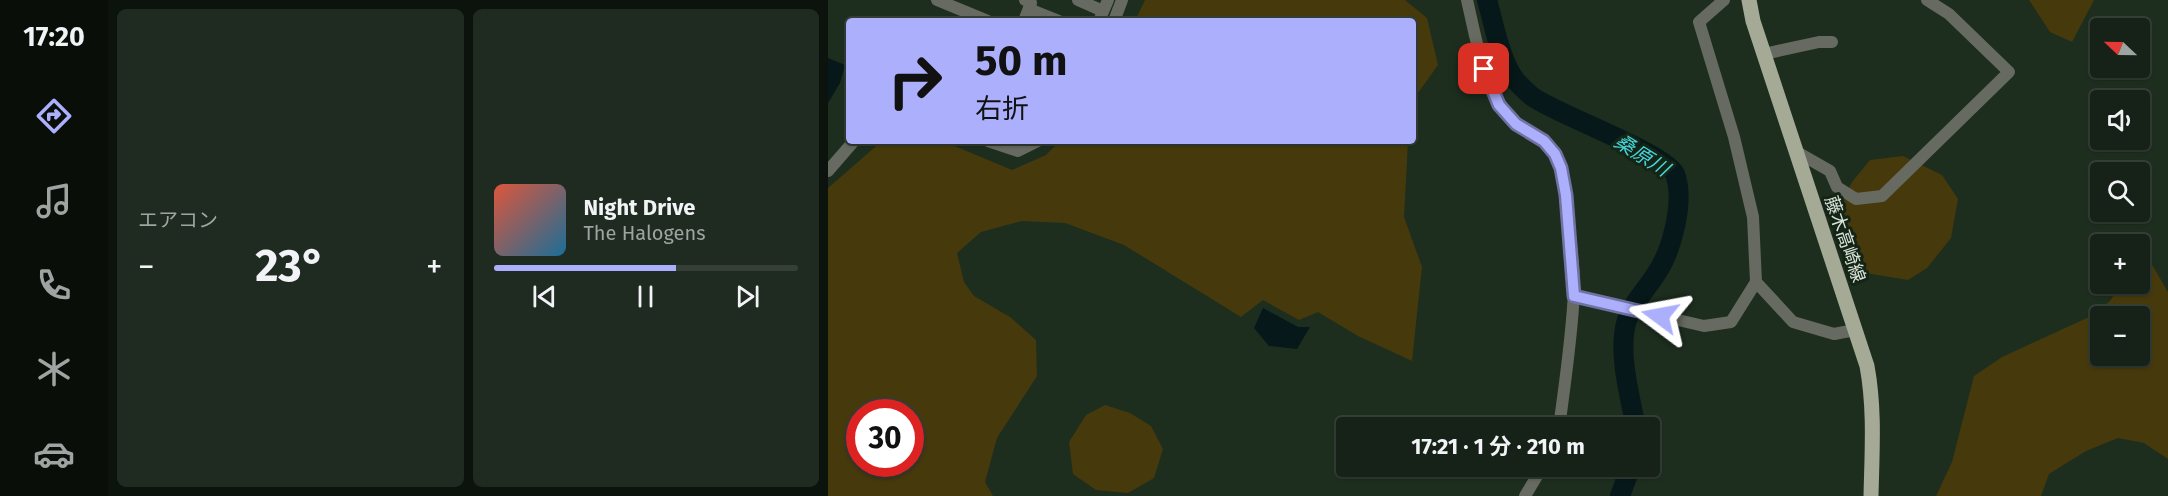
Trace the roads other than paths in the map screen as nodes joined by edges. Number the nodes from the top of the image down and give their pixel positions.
1 (937, 0) edge
2 (1078, 0) edge
3 (1122, 0) edge
4 (1467, 0) edge
5 (1724, 0) edge
6 (1749, 0) edge
7 (1927, 0) edge
8 (1029, 3) edge
9 (1104, 11) edge
10 (959, 15) edge
11 (974, 18) edge
12 (1025, 18) edge
13 (1054, 18) edge
14 (1115, 18) edge
15 (1832, 42) dead end
16 (1764, 54) junction
17 (851, 144) edge
18 (997, 144) edge
19 (1034, 144) edge
20 (1795, 151) junction
21 (828, 171) edge
22 (1756, 282) junction
23 (1574, 296) junction
24 (1855, 330) junction
25 (1560, 417) edge
26 (1536, 477) edge
27 (1525, 496) edge
28 (1871, 496) edge

1 - 10 street
2 - 9 street
3 - 14 street
4 - 23 street
5 - 22 street
6 - 16 main road, 藤木高崎線
7 - 20 street
8 - 12 street
8 - 13 street
10 - 11 street
15 - 16 street
16 - 20 main road, 藤木高崎線
17 - 21 street
18 - 19 street
20 - 24 main road, 藤木高崎線
22 - 23 street
22 - 24 street
23 - 25 street
24 - 28 main road, 藤木高崎線
26 - 27 street

